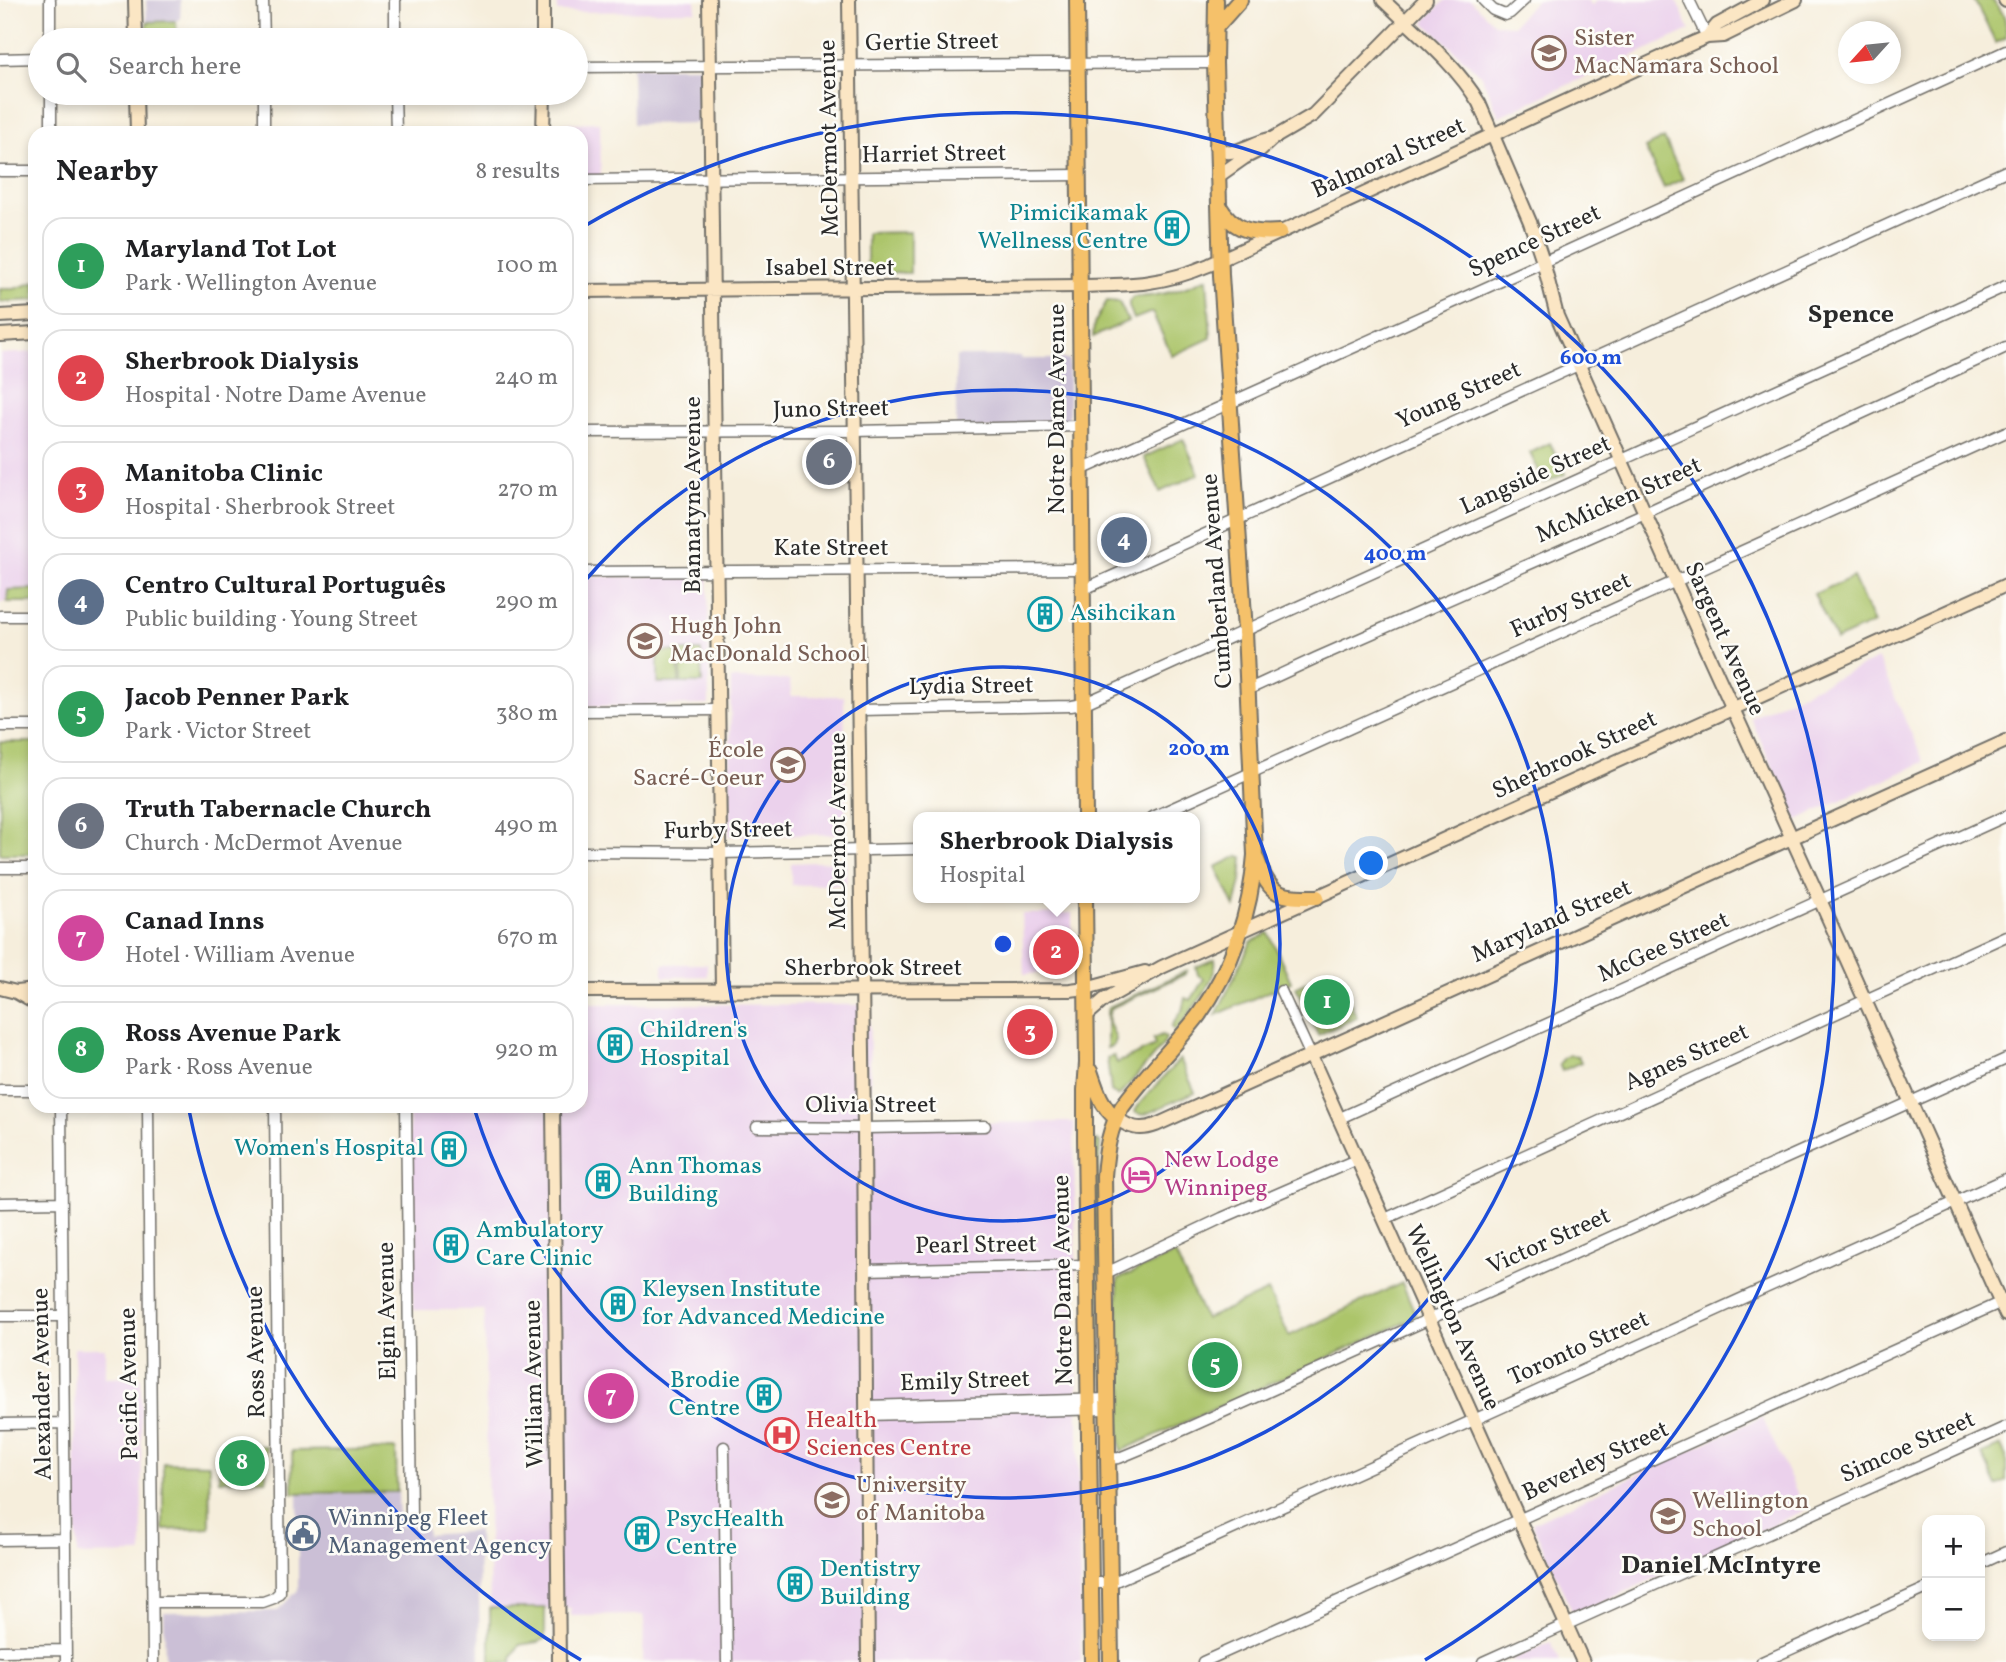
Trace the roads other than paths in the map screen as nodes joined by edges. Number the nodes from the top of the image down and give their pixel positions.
1 (50, 0) edge
2 (135, 0) edge
3 (263, 0) edge
4 (395, 0) edge
5 (543, 0) edge
6 (709, 0) edge
7 (849, 0) edge
8 (1077, 0) edge
9 (1216, 0) edge
10 (1240, 0) edge
11 (1382, 0) edge
12 (1426, 0) edge
13 (1483, 0) edge
14 (1524, 0) edge
15 (1689, 0) edge
16 (1763, 0) edge
17 (1796, 0) edge
18 (1405, 22) junction
19 (1216, 27) junction
20 (50, 28) edge
21 (136, 28) edge
22 (264, 28) edge
23 (395, 28) edge
24 (543, 28) edge
25 (1707, 37) junction
26 (2006, 51) edge
27 (28, 58) edge
28 (0, 59) edge
29 (1078, 63) junction
30 (1215, 63) junction
31 (850, 65) junction
32 (709, 67) junction
33 (588, 68) edge
34 (51, 105) edge
35 (136, 105) edge
36 (264, 105) edge
37 (395, 105) edge
38 (544, 105) edge
39 (51, 126) edge
40 (137, 126) edge
41 (264, 126) edge
42 (396, 126) edge
43 (544, 126) edge
44 (1492, 136) junction
45 (1272, 139) junction
46 (1216, 146) junction
47 (0, 171) edge
48 (28, 171) edge
49 (2006, 171) edge
50 (1079, 175) junction
51 (851, 177) junction
52 (1217, 177) junction
53 (712, 178) junction
54 (588, 180) edge
55 (1219, 206) junction
56 (1280, 232) junction
57 (1220, 259) junction
58 (1543, 261) junction
59 (1080, 286) junction
60 (2006, 286) edge
61 (853, 289) junction
62 (713, 290) junction
63 (588, 291) edge
64 (28, 314) edge
65 (0, 316) edge
66 (28, 333) edge
67 (0, 335) edge
68 (2006, 347) edge
69 (1579, 365) junction
70 (1229, 404) junction
71 (1080, 426) junction
72 (855, 431) junction
73 (588, 432) edge
74 (715, 432) junction
75 (2006, 432) edge
76 (1622, 460) junction
77 (1081, 470) junction
78 (1645, 513) junction
79 (1237, 520) junction
80 (1082, 569) junction
81 (716, 570) junction
82 (857, 570) junction
83 (588, 572) edge
84 (1675, 582) junction
85 (2006, 585) edge
86 (1082, 590) junction
87 (0, 616) edge
88 (28, 616) edge
89 (1245, 631) junction
90 (1247, 690) junction
91 (1083, 704) junction
92 (1732, 708) junction
93 (718, 710) junction
94 (859, 710) junction
95 (588, 711) edge
96 (0, 726) edge
97 (28, 726) edge
98 (2006, 741) edge
99 (1252, 774) junction
100 (1085, 812) edge
101 (1165, 812) edge
102 (2006, 816) edge
103 (1791, 838) junction
104 (913, 849) edge
105 (860, 850) junction
106 (588, 852) edge
107 (719, 853) junction
108 (1255, 855) junction
109 (0, 868) edge
110 (28, 868) edge
111 (1317, 897) junction
112 (1820, 900) junction
113 (1085, 903) edge
114 (1240, 932) junction
115 (2006, 936) edge
116 (1162, 967) junction
117 (0, 988) edge
118 (1086, 988) junction
119 (861, 989) junction
120 (722, 990) junction
121 (28, 991) edge
122 (588, 991) edge
123 (1281, 991) dead end
124 (16, 992) junction
125 (28, 999) edge
126 (1865, 1000) junction
127 (1087, 1015) junction
128 (1310, 1054) junction
129 (2006, 1059) edge
130 (1087, 1063) junction
131 (0, 1090) edge
132 (28, 1090) edge
133 (1910, 1101) junction
134 (61, 1113) edge
135 (148, 1113) edge
136 (275, 1113) edge
137 (406, 1113) edge
138 (554, 1113) edge
139 (1116, 1118) junction
140 (1340, 1118) junction
141 (985, 1126) dead end
142 (757, 1127) dead end
143 (864, 1128) junction
144 (1357, 1159) junction
145 (2006, 1180) edge
146 (62, 1202) junction
147 (0, 1203) edge
148 (1956, 1203) junction
149 (1385, 1219) junction
150 (1087, 1265) junction
151 (865, 1270) junction
152 (1106, 1273) junction
153 (2003, 1301) edge
154 (2006, 1315) edge
155 (0, 1316) edge
156 (63, 1316) junction
157 (1429, 1319) junction
158 (1089, 1404) junction
159 (1107, 1404) junction
160 (867, 1410) junction
161 (1474, 1419) junction
162 (64, 1423) junction
163 (0, 1424) edge
164 (2006, 1427) edge
165 (724, 1447) dead end
166 (1107, 1459) junction
167 (411, 1515) dead end
168 (1519, 1521) junction
169 (65, 1539) junction
170 (0, 1540) edge
171 (2006, 1552) edge
172 (1985, 1562) edge
173 (1090, 1583) junction
174 (1111, 1583) junction
175 (1922, 1590) edge
176 (154, 1602) junction
177 (1566, 1625) junction
178 (66, 1650) junction
179 (0, 1651) edge
180 (66, 1662) edge
181 (153, 1662) edge
182 (559, 1662) edge
183 (727, 1662) edge
184 (869, 1662) edge
185 (1092, 1662) edge
186 (1111, 1662) edge
187 (1203, 1662) edge
188 (1483, 1662) edge
189 (1583, 1662) edge
190 (1762, 1662) edge

1 - 20 street
2 - 21 main road
3 - 22 street
4 - 23 street
5 - 24 main road
6 - 32 main road, Bannatyne Avenue
7 - 31 main road, McDermot Avenue
8 - 29 main road, Notre Dame Avenue
9 - 19 main road, Cumberland Avenue
10 - 19 main road
11 - 18 main road, Sargent Avenue
12 - 18 main road
13 - 14 street
15 - 25 street
16 - 25 main road, Balmoral Street
17 - 25 main road, Balmoral Street
18 - 44 main road, Sargent Avenue
18 - 45 main road
19 - 30 main road, Cumberland Avenue
25 - 44 main road, Balmoral Street
26 - 58 street, Spence Street
27 - 28 street
29 - 30 street, Gertie Street
29 - 31 street, Gertie Street
29 - 50 main road, Notre Dame Avenue
30 - 46 main road, Cumberland Avenue
31 - 32 street, Gertie Street
31 - 51 main road, McDermot Avenue
32 - 33 street, Gertie Street
32 - 53 main road, Bannatyne Avenue
34 - 39 street
35 - 40 main road
36 - 41 street
37 - 42 street
38 - 43 main road
44 - 56 main road, Balmoral Street
44 - 58 main road, Sargent Avenue
45 - 46 main road
45 - 52 main road
46 - 52 main road, Cumberland Avenue
47 - 48 street
49 - 69 street, Young Street
50 - 51 street, Harriet Street
50 - 59 main road, Notre Dame Avenue
51 - 53 street, Harriet Street
51 - 61 main road, McDermot Avenue
52 - 55 main road, Cumberland Avenue
53 - 54 street, Harriet Street
53 - 62 main road, Bannatyne Avenue
55 - 56 main road
55 - 57 main road, Cumberland Avenue
56 - 57 main road, Balmoral Street
57 - 59 main road, Balmoral Street
57 - 70 main road, Cumberland Avenue
58 - 69 main road, Sargent Avenue
58 - 70 street, Spence Street
59 - 61 main road, Isabel Street
59 - 71 main road, Notre Dame Avenue
60 - 76 street, Langside Street
61 - 62 main road, Isabel Street
61 - 72 main road, McDermot Avenue
62 - 63 main road, Isabel Street
62 - 74 main road, Bannatyne Avenue
64 - 65 main road
66 - 67 main road
68 - 78 street, McMicken Street
69 - 76 main road, Sargent Avenue
69 - 79 street, Young Street
70 - 77 street, Spence Street
70 - 79 main road, Cumberland Avenue
71 - 72 street, Juno Street
71 - 77 main road, Notre Dame Avenue
72 - 74 street, Juno Street
72 - 82 main road, McDermot Avenue
73 - 74 street, Juno Street
74 - 81 main road, Bannatyne Avenue
75 - 84 street, Furby Street
76 - 78 main road, Sargent Avenue
76 - 89 street, Langside Street
77 - 80 main road, Notre Dame Avenue
78 - 84 main road, Sargent Avenue
78 - 90 street, McMicken Street
79 - 86 street, Young Street
79 - 89 main road, Cumberland Avenue
80 - 82 street, Kate Street
80 - 86 main road, Notre Dame Avenue
81 - 82 street, Kate Street
81 - 83 street, Kate Street
81 - 93 main road, Bannatyne Avenue
82 - 94 main road, McDermot Avenue
84 - 92 main road, Sargent Avenue
84 - 99 street, Furby Street
85 - 92 main road, Sherbrook Street
86 - 91 main road, Notre Dame Avenue
87 - 88 street
89 - 90 main road, Cumberland Avenue
89 - 91 street, Langside Street
90 - 99 main road, Cumberland Avenue
91 - 94 street, Lydia Street
91 - 100 main road, Notre Dame Avenue
92 - 103 main road, Sargent Avenue
92 - 111 main road, Sherbrook Street
93 - 95 street
93 - 107 main road, Bannatyne Avenue
94 - 105 main road, McDermot Avenue
96 - 97 street
98 - 103 main road, Maryland Street
99 - 101 street, Furby Street
99 - 108 main road, Cumberland Avenue
102 - 112 street, McGee Street
103 - 112 main road, Sargent Avenue
103 - 128 main road, Maryland Street
104 - 105 street, Furby Street
105 - 107 street, Furby Street
105 - 119 main road, McDermot Avenue
106 - 107 street, Furby Street
107 - 120 main road, Bannatyne Avenue
108 - 111 main road
108 - 114 main road, Cumberland Avenue
109 - 110 street
111 - 114 main road, Sherbrook Street
112 - 126 main road, Sargent Avenue
112 - 140 street, McGee Street
113 - 118 main road, Notre Dame Avenue
114 - 116 main road, Sherbrook Street
114 - 139 main road, Cumberland Avenue
115 - 126 street, Agnes Street
116 - 118 main road, Sherbrook Street
116 - 127 main road, Sherbrook Street
117 - 124 main road
118 - 119 main road, Sherbrook Street
118 - 127 main road, Notre Dame Avenue
119 - 120 main road, Sherbrook Street
119 - 143 main road, McDermot Avenue
120 - 122 main road, Sherbrook Street
121 - 124 main road
123 - 128 street, Wellington Avenue
124 - 125 main road
126 - 133 main road, Sargent Avenue
126 - 149 street, Agnes Street
127 - 130 main road, Notre Dame Avenue
128 - 139 main road, Maryland Street
128 - 140 main road, Wellington Avenue
129 - 133 street, Victor Street
130 - 139 main road
130 - 150 main road, Notre Dame Avenue
131 - 132 street
133 - 148 main road, Sargent Avenue
133 - 157 street, Victor Street
134 - 146 street, Alexander Avenue
135 - 176 street, Pacific Avenue
136 - 176 street, Ross Avenue
137 - 167 street, Elgin Avenue
138 - 182 main road, William Avenue
139 - 152 main road, Notre Dame Avenue
140 - 144 main road, Wellington Avenue
141 - 143 street, Olivia Street
142 - 143 street, Olivia Street
143 - 151 main road, McDermot Avenue
144 - 149 main road, Wellington Avenue
144 - 152 street
145 - 148 street, Toronto Street
146 - 147 street
146 - 156 street, Alexander Avenue
148 - 153 main road, Sargent Avenue
148 - 161 street, Toronto Street
149 - 157 main road, Wellington Avenue
150 - 151 street, Pearl Street
150 - 158 main road, Notre Dame Avenue
151 - 160 main road, McDermot Avenue
152 - 159 main road, Notre Dame Avenue
153 - 154 main road, Sargent Avenue
153 - 168 street, Beverley Street
155 - 156 street
156 - 162 street, Alexander Avenue
157 - 161 main road, Wellington Avenue
157 - 166 street, Victor Street
158 - 159 street, Emily Street
158 - 160 street, Emily Street
158 - 173 main road, Notre Dame Avenue
159 - 166 main road, Notre Dame Avenue
160 - 184 main road, McDermot Avenue
161 - 168 main road, Wellington Avenue
161 - 174 street, Toronto Street
162 - 163 street
162 - 169 street, Alexander Avenue
164 - 177 street, Simcoe Street
165 - 183 street
166 - 174 main road, Notre Dame Avenue
168 - 177 main road, Wellington Avenue
168 - 187 street, Beverley Street
169 - 170 street
169 - 178 street, Alexander Avenue
171 - 172 street
173 - 174 street, Toronto Street
173 - 185 main road, Notre Dame Avenue
174 - 186 main road, Notre Dame Avenue
175 - 190 street
176 - 181 street, Pacific Avenue
177 - 188 street, Simcoe Street
177 - 189 main road, Wellington Avenue
178 - 179 street
178 - 180 street, Alexander Avenue

